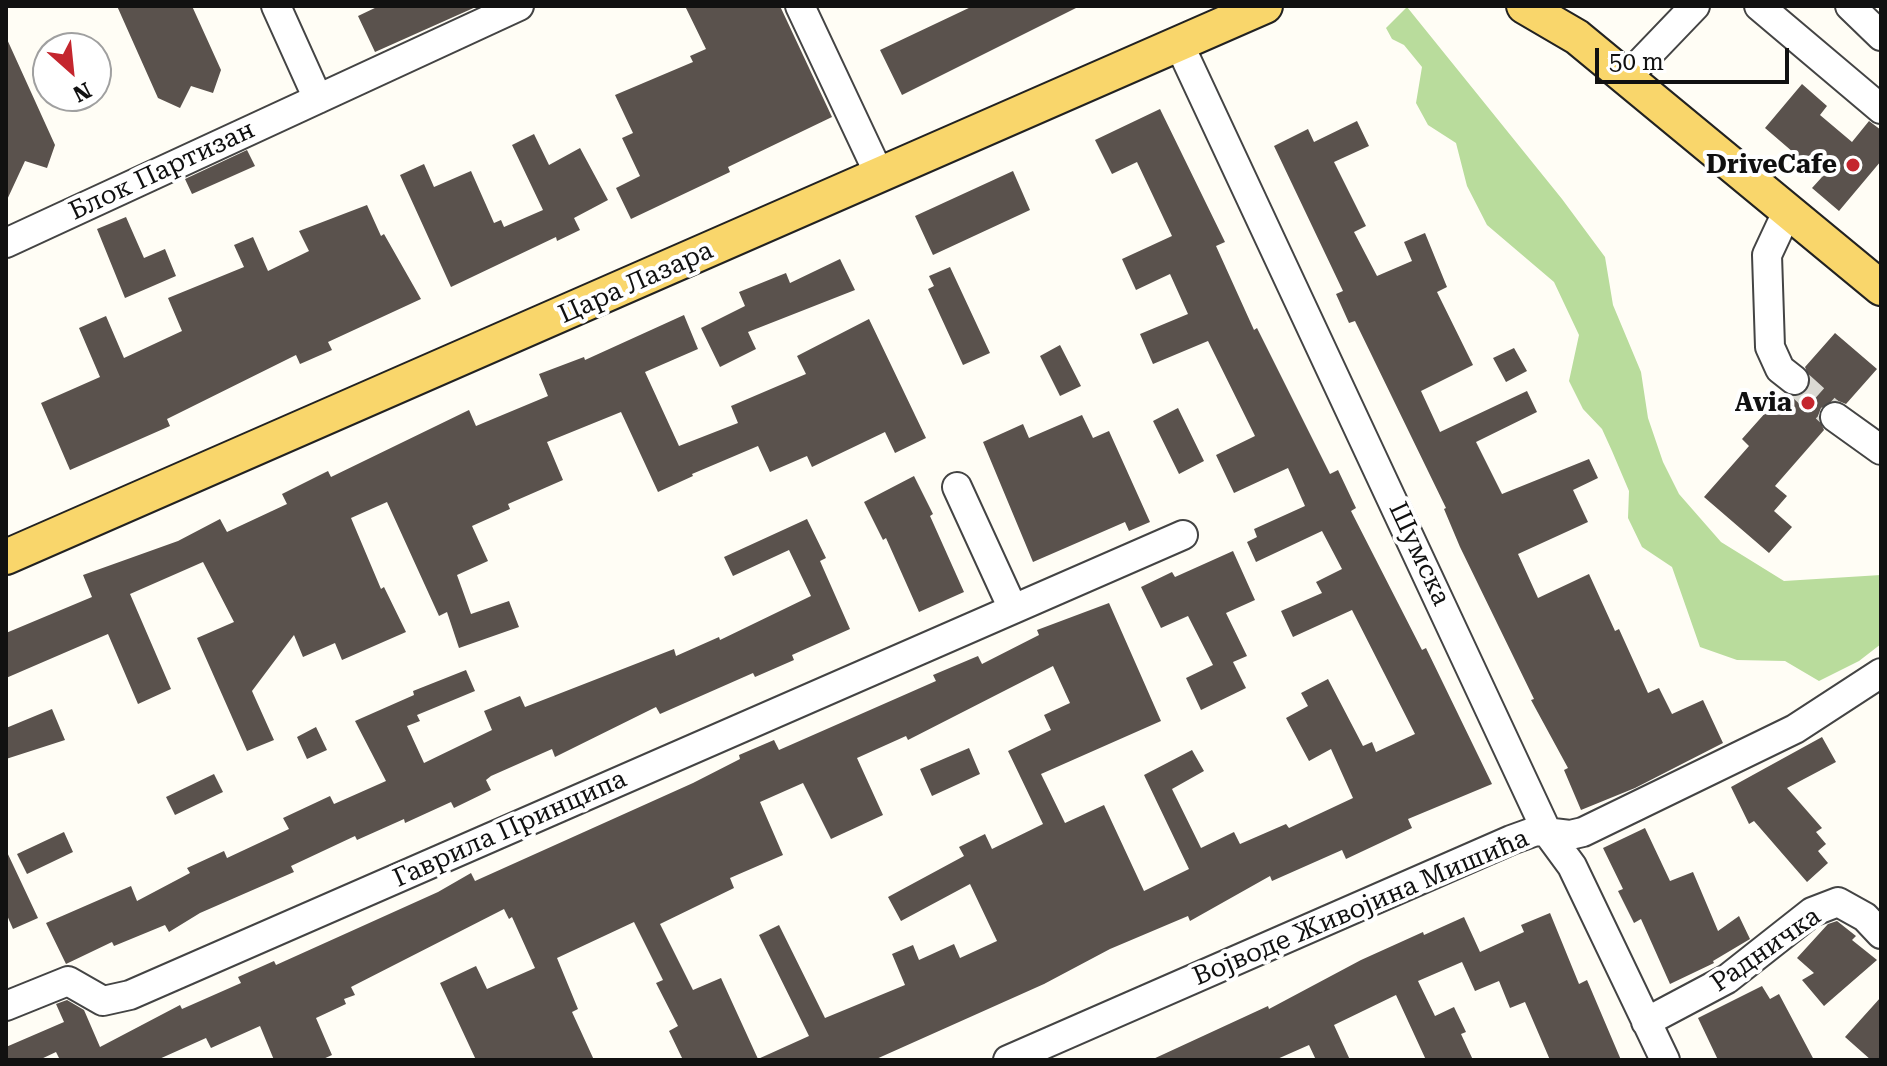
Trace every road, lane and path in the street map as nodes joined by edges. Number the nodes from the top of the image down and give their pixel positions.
1 (276, 6) edge
2 (519, 6) edge
3 (800, 6) edge
4 (1265, 6) edge
5 (1524, 6) edge
6 (1695, 6) edge
7 (1759, 6) edge
8 (1850, 6) edge
9 (1219, 17) edge
10 (1881, 36) edge
11 (1179, 44) junction
12 (1625, 79) junction
13 (318, 99) junction
14 (1881, 109) edge
15 (880, 176) junction
16 (1788, 210) junction
17 (6, 243) edge
18 (1879, 280) edge
19 (1794, 380) tunnel mouth
20 (1835, 417) tunnel mouth
21 (1881, 450) edge
22 (957, 487) dead end
23 (1183, 535) dead end
24 (6, 557) edge
25 (1013, 609) junction
26 (1881, 673) edge
27 (1547, 832) junction
28 (1881, 934) edge
29 (6, 1006) edge
30 (1646, 1022) junction
31 (1008, 1060) edge
32 (1665, 1060) edge

1 - 13 street
2 - 13 street, Блок Партизан
3 - 15 street
4 - 9 main road, Цара Лазара
5 - 12 main road
6 - 12 street
7 - 14 street
8 - 10 street
9 - 11 main road, Цара Лазара
11 - 15 main road, Цара Лазара
11 - 27 street, Шумска
12 - 16 main road
13 - 17 street, Блок Партизан
15 - 24 main road, Цара Лазара
16 - 18 main road
16 - 19 street
20 - 21 street
22 - 25 street
23 - 25 street, Гаврила Принципа
25 - 29 street, Гаврила Принципа
26 - 27 street, Војводе Живојина Мишића
27 - 30 street, Шумска
27 - 31 street, Војводе Живојина Мишића
28 - 30 street, Радничка
30 - 32 street, Шумска

